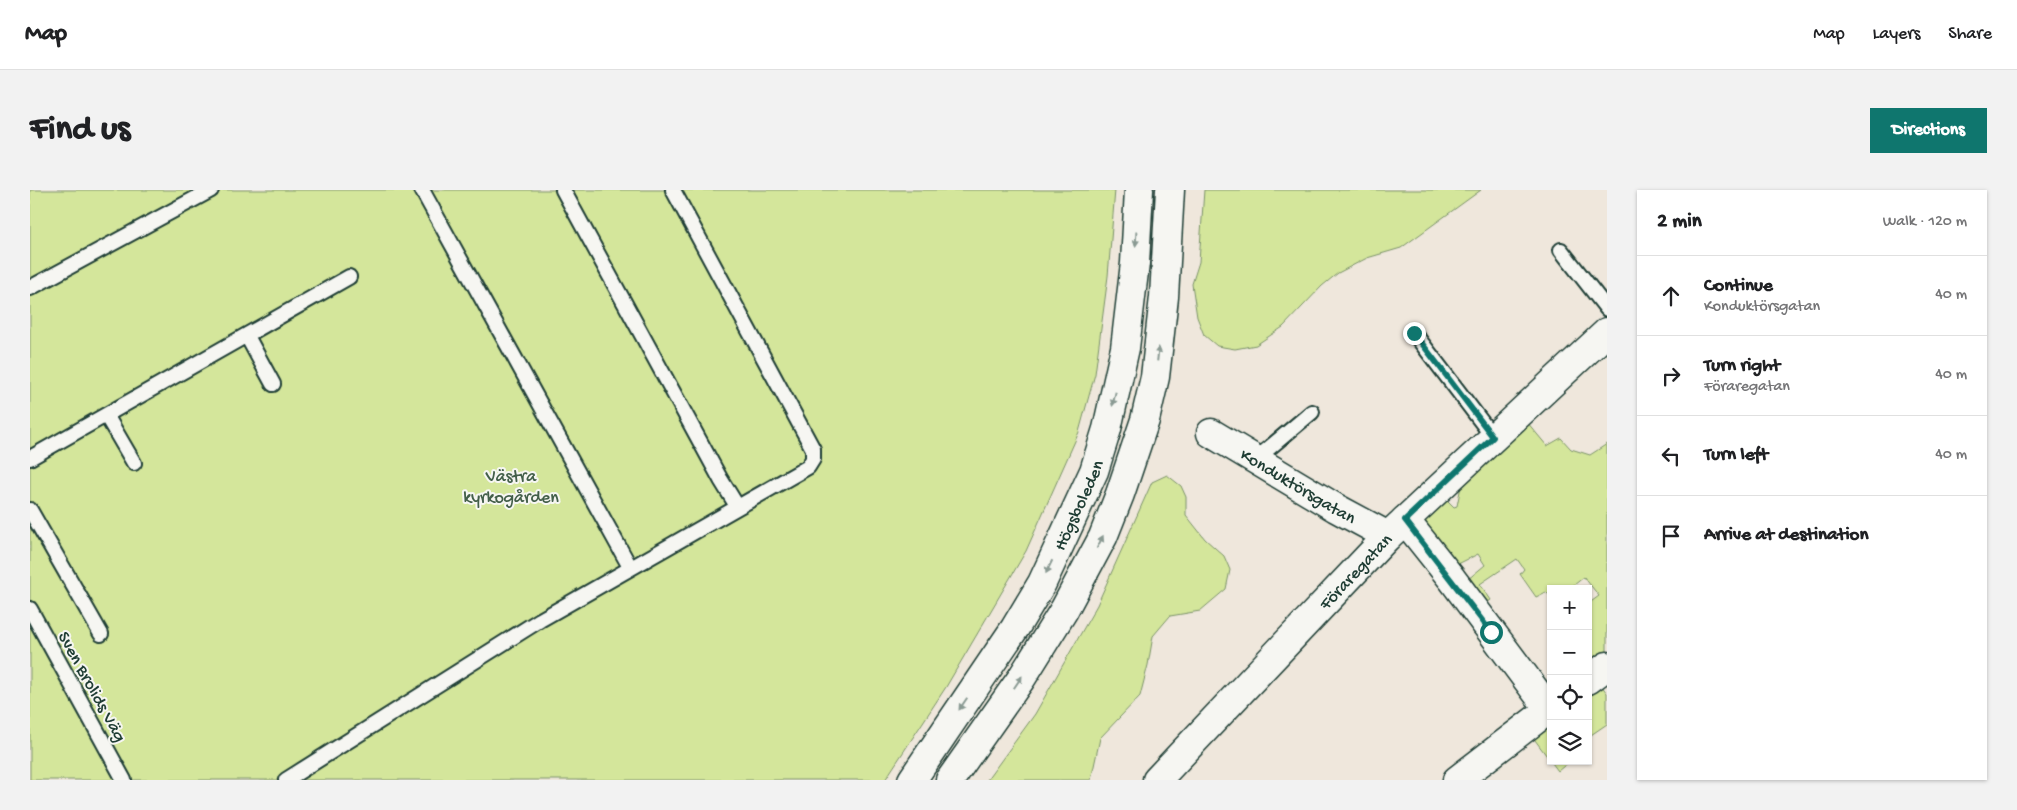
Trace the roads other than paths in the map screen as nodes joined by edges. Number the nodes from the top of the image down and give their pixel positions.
1 (211, 190) edge
2 (422, 190) edge
3 (563, 190) edge
4 (673, 190) edge
5 (1139, 190) edge
6 (1170, 190) edge
7 (1561, 250) dead end
8 (349, 277) dead end
9 (30, 288) edge
10 (1607, 309) edge
11 (1607, 332) edge
12 (1414, 333) dead end
13 (247, 336) junction
14 (273, 384) dead end
15 (1312, 412) dead end
16 (106, 415) junction
17 (1211, 433) dead end
18 (1493, 437) junction
19 (30, 458) edge
20 (1256, 459) junction
21 (134, 464) dead end
22 (737, 506) junction
23 (30, 510) edge
24 (1397, 528) junction
25 (630, 567) junction
26 (30, 609) edge
27 (101, 634) dead end
28 (1607, 666) edge
29 (1592, 677) edge
30 (1547, 704) edge
31 (1547, 710) edge
32 (124, 780) edge
33 (286, 780) edge
34 (912, 780) edge
35 (950, 780) edge
36 (1157, 780) edge
37 (1456, 780) edge

1 - 9 lane
2 - 25 lane
3 - 22 lane
4 - 22 lane
5 -> 34 main road, Högsboleden
35 -> 6 main road, Högsboleden
7 - 10 lane
8 - 13 lane
11 - 18 main road, Föraregatan
12 - 18 lane
13 - 14 lane
13 - 16 lane
15 - 20 lane
16 - 19 lane
16 - 21 lane
17 - 20 main road, Konduktörsgatan
18 - 24 main road, Föraregatan
20 - 24 main road, Konduktörsgatan
22 - 25 lane
23 - 27 lane
24 - 30 main road, Konduktörsgatan
24 - 36 main road, Föraregatan
25 - 33 lane
26 - 32 lane, Sven Brolids Väg
28 - 29 main road
31 - 37 main road

